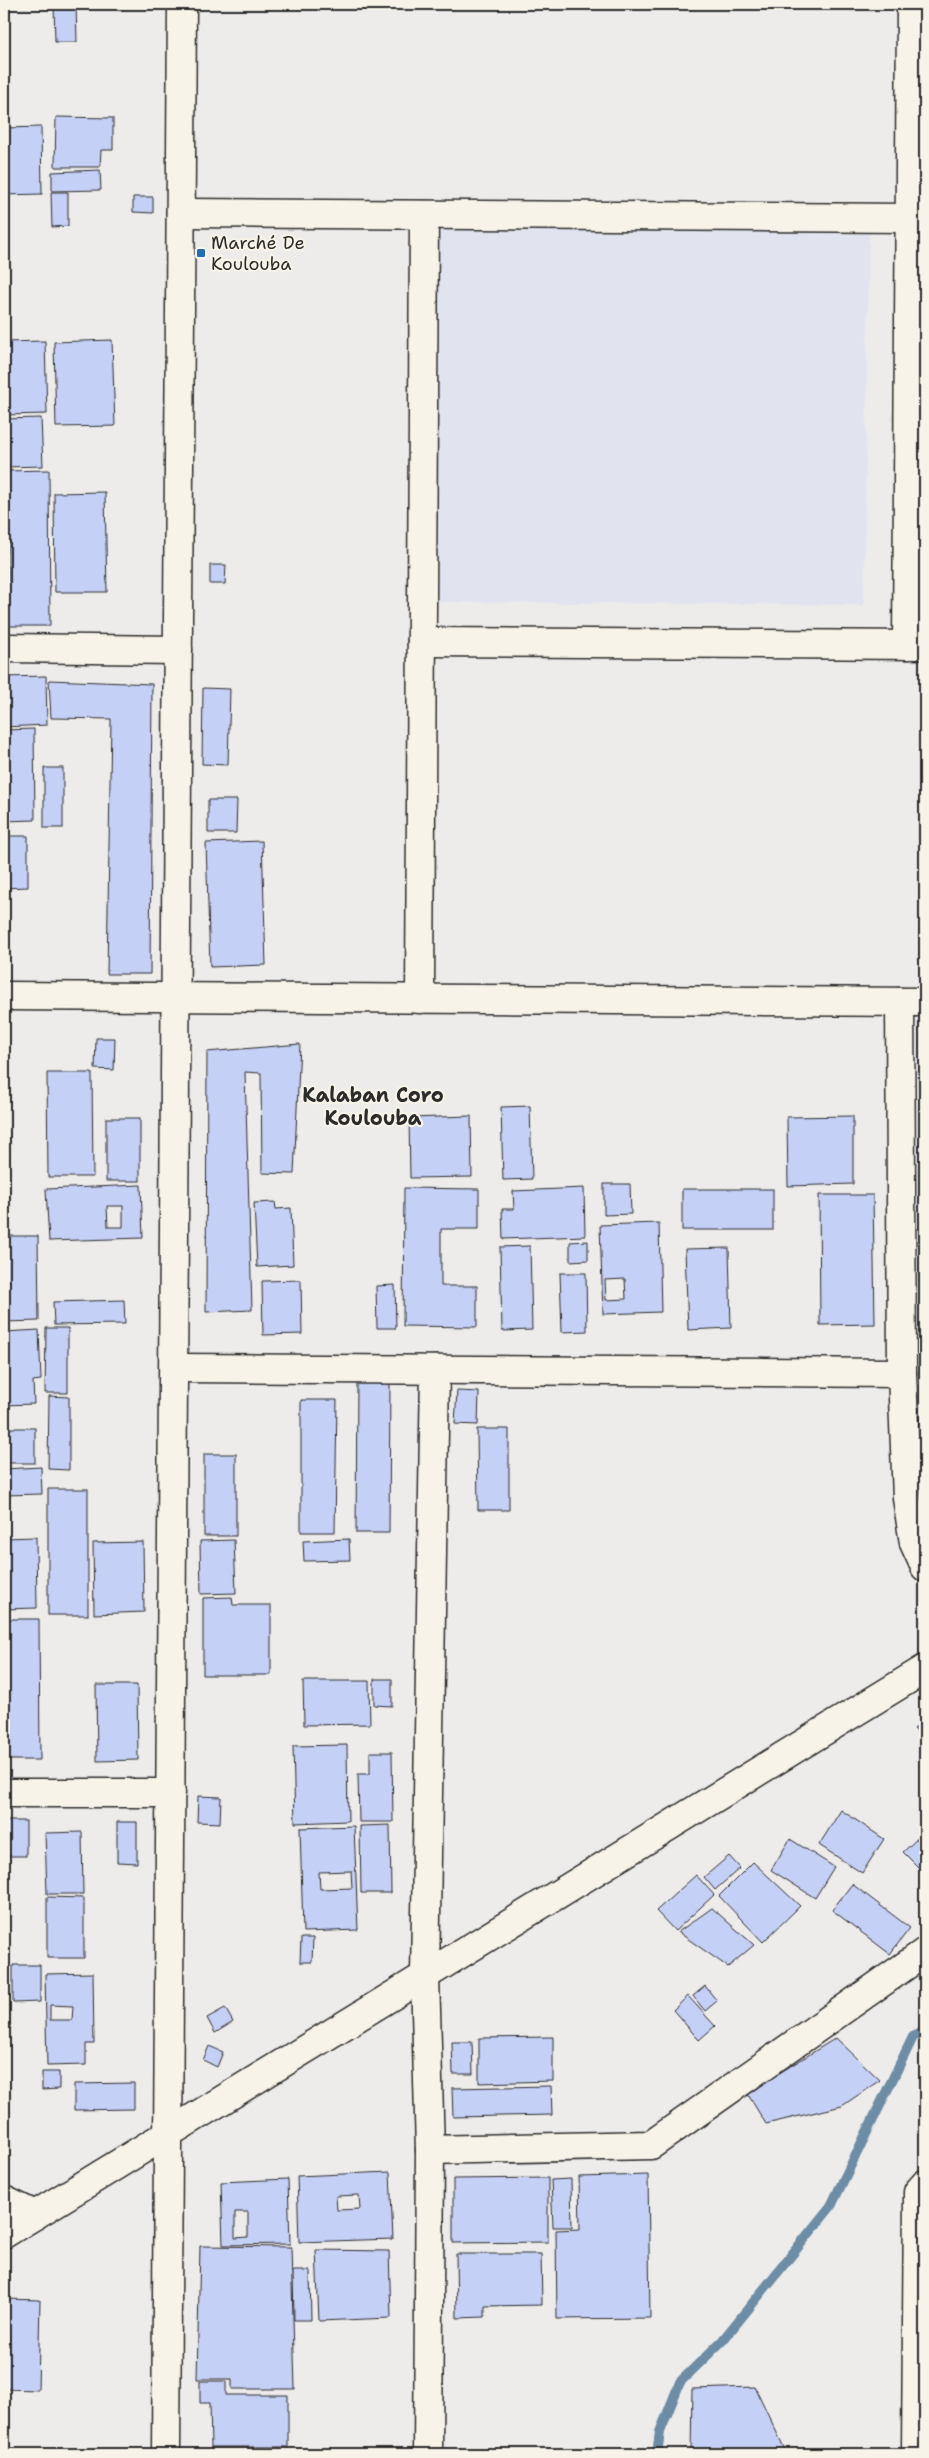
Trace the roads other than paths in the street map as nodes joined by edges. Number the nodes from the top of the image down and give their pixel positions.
1 (182, 4) edge
2 (912, 4) edge
3 (181, 213) junction
4 (424, 215) junction
5 (910, 218) junction
6 (422, 642) junction
7 (916, 645) edge
8 (4, 648) edge
9 (178, 650) junction
10 (4, 996) edge
11 (176, 997) junction
12 (420, 999) junction
13 (912, 1002) edge
14 (174, 1368) junction
15 (435, 1370) junction
16 (902, 1373) junction
17 (925, 1567) edge
18 (925, 1669) edge
19 (4, 1793) edge
20 (171, 1793) junction
21 (925, 1952) edge
22 (425, 1976) junction
23 (167, 2134) junction
24 (430, 2150) junction
25 (925, 2184) edge
26 (4, 2200) edge
27 (35, 2215) junction
28 (4, 2234) edge
29 (166, 2454) edge
30 (428, 2454) edge
31 (916, 2454) edge

1 - 3 street
2 - 5 street
3 - 4 street
3 - 9 street
4 - 5 street
4 - 6 street
5 - 7 street
6 - 7 street
6 - 12 street
8 - 9 street
9 - 11 street
10 - 11 street
11 - 12 street
11 - 14 street
12 - 13 street
13 - 16 street
14 - 15 street
14 - 20 street
15 - 16 street
15 - 22 street
16 - 17 street
18 - 22 street
19 - 20 street
20 - 23 street
21 - 24 street
22 - 23 street
22 - 24 street
23 - 27 street
23 - 29 street
24 - 30 street
25 - 31 street
26 - 27 street
27 - 28 street

